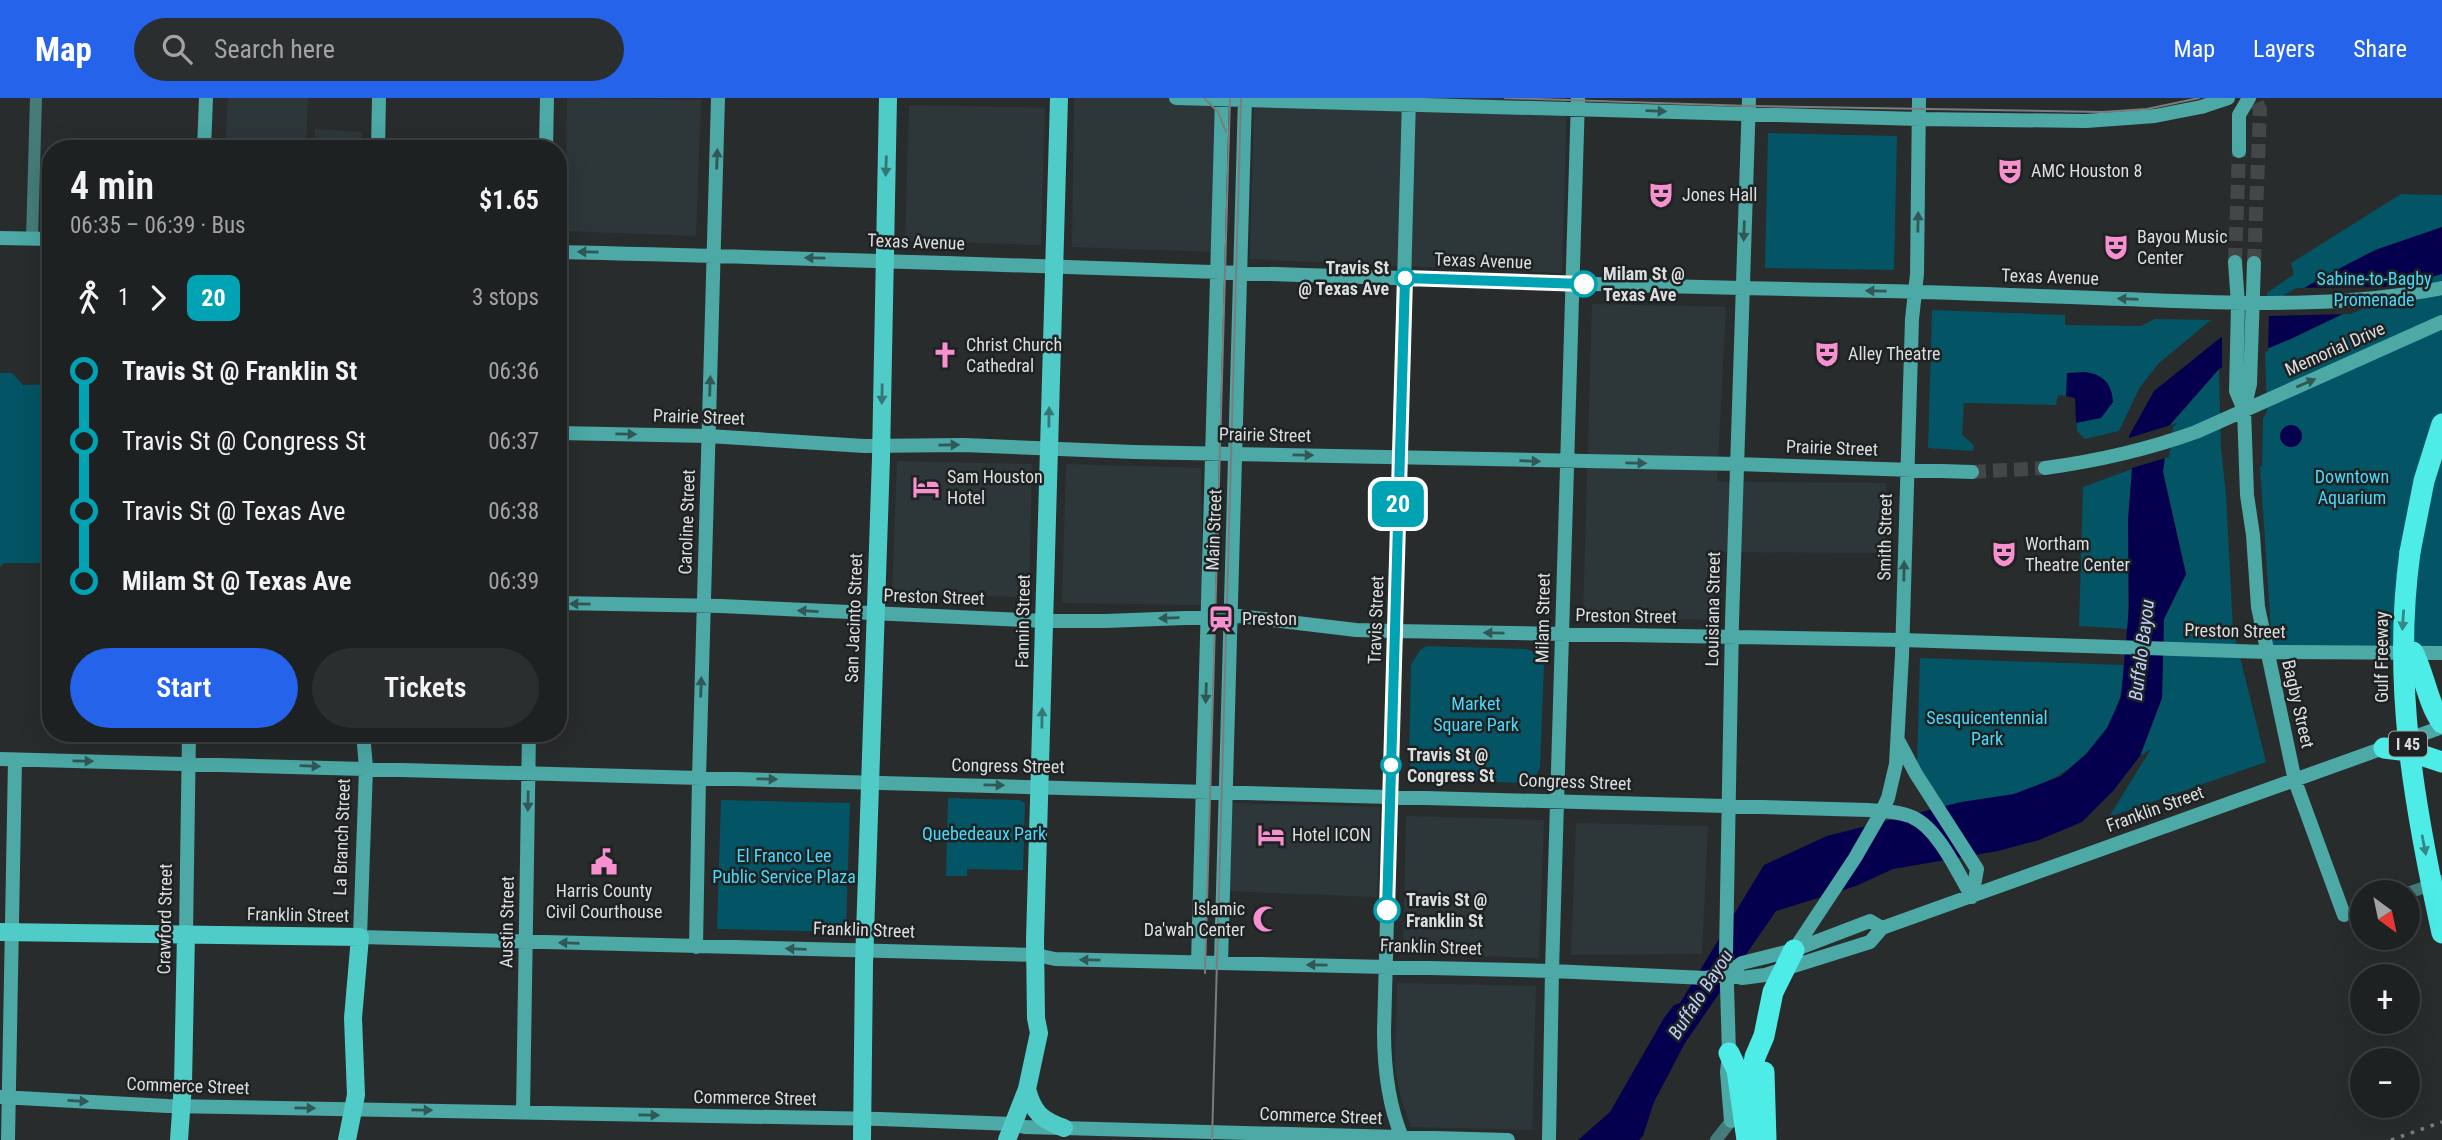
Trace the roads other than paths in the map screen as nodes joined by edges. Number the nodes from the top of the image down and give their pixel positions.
1 (36, 98) edge
2 (206, 98) edge
3 (379, 98) edge
4 (547, 98) edge
5 (718, 98) edge
6 (888, 98) edge
7 (1059, 98) edge
8 (1176, 98) edge
9 (1749, 98) edge
10 (1919, 98) edge
11 (2228, 98) edge
12 (2249, 98) edge
13 (1222, 99) edge
14 (1245, 99) edge
15 (1409, 101) edge
16 (1578, 104) edge
17 (1748, 114) junction
18 (1919, 119) junction
19 (204, 140) edge
20 (378, 140) edge
21 (546, 140) edge
22 (2239, 150) tunnel mouth
23 (0, 238) edge
24 (32, 239) junction
25 (42, 239) edge
26 (567, 251) edge
27 (714, 255) junction
28 (884, 260) junction
29 (2235, 262) tunnel mouth
30 (2254, 263) tunnel mouth
31 (1053, 267) junction
32 (1217, 272) junction
33 (1240, 273) junction
34 (1405, 278) junction
35 (1573, 284) junction
36 (2442, 288) edge
37 (1742, 289) junction
38 (1914, 292) junction
39 (2245, 304) junction
40 (2442, 322) edge
41 (2244, 410) junction
42 (2442, 424) edge
43 (567, 433) edge
44 (708, 436) junction
45 (881, 446) junction
46 (1048, 448) junction
47 (1212, 453) junction
48 (1235, 454) junction
49 (1400, 457) junction
50 (1567, 462) junction
51 (1737, 464) junction
52 (2045, 468) tunnel mouth
53 (1906, 470) junction
54 (1972, 472) tunnel mouth
55 (567, 603) edge
56 (704, 606) junction
57 (876, 614) junction
58 (1230, 616) junction
59 (1208, 617) junction
60 (1044, 621) junction
61 (1395, 631) junction
62 (1562, 634) junction
63 (1732, 638) junction
64 (1902, 640) junction
65 (2266, 652) junction
66 (2413, 652) junction
67 (2442, 653) edge
68 (2442, 725) edge
69 (1898, 740) junction
70 (189, 742) edge
71 (364, 742) edge
72 (529, 742) edge
73 (2384, 748) junction
74 (7, 759) edge
75 (2442, 762) edge
76 (188, 763) junction
77 (366, 768) junction
78 (527, 773) junction
79 (699, 778) junction
80 (2295, 781) junction
81 (869, 782) junction
82 (1040, 786) junction
83 (1203, 790) junction
84 (1225, 791) junction
85 (1390, 795) junction
86 (1557, 801) junction
87 (1729, 806) junction
88 (1882, 811) junction
89 (2442, 881) edge
90 (2420, 889) edge
91 (1972, 897) junction
92 (2350, 913) edge
93 (2344, 915) joint
94 (1881, 928) junction
95 (6, 932) edge
96 (2442, 933) edge
97 (186, 934) junction
98 (360, 937) junction
99 (526, 942) junction
100 (696, 947) junction
101 (1794, 950) junction
102 (864, 951) junction
103 (1036, 955) junction
104 (1198, 962) junction
105 (1220, 963) junction
106 (1385, 967) junction
107 (1552, 971) junction
108 (1783, 971) junction
109 (1727, 974) junction
110 (1764, 1041) junction
111 (1729, 1053) joint
112 (1740, 1085) junction
113 (1027, 1089) junction
114 (5, 1097) edge
115 (180, 1106) junction
116 (354, 1110) junction
117 (523, 1112) junction
118 (862, 1119) junction
119 (1737, 1126) edge
120 (1064, 1128) junction
121 (1010, 1132) edge
122 (1191, 1136) edge
123 (1208, 1136) edge
124 (1403, 1139) edge
125 (1475, 1139) edge
126 (8, 1140) edge
127 (179, 1140) edge
128 (347, 1140) edge
129 (862, 1140) edge
130 (1508, 1140) edge
131 (1549, 1140) edge
132 (1716, 1140) edge
133 (1747, 1140) edge
134 (1766, 1140) edge

1 - 24 street
2 - 19 street
3 - 20 street
4 - 21 street
27 -> 5 street, Caroline Street
6 -> 28 main road, San Jacinto Street
7 - 31 main road, Fannin Street
8 - 13 street
9 - 17 street, Louisiana Street
10 - 18 street, Smith Street
11 - 18 street
12 - 22 street
13 - 14 street
13 - 32 street, Main Street
14 - 15 street
14 - 33 street, Main Street
15 - 16 street
15 - 34 street, Travis Street
16 -> 17 street
16 - 35 street, Milam Street
17 - 18 street
17 -> 37 street, Louisiana Street
38 -> 18 street, Smith Street
23 - 24 street
24 - 25 street
27 -> 26 street, Texas Avenue
28 -> 27 street, Texas Avenue
44 -> 27 street, Caroline Street
28 - 31 street, Texas Avenue
28 -> 45 main road, San Jacinto Street
29 - 39 street, Bagby Street
30 - 39 street, Bagby Street
31 - 32 street, Texas Avenue
46 -> 31 main road, Fannin Street
32 - 33 street, Texas Avenue
32 - 47 street, Main Street
33 - 34 street, Texas Avenue
33 - 48 street, Main Street
34 - 35 street, Texas Avenue
34 - 49 street, Travis Street
35 - 37 street, Texas Avenue
35 - 50 street, Milam Street
36 - 39 street, Memorial Drive
38 -> 37 street, Texas Avenue
37 - 51 street, Louisiana Street
39 -> 38 street, Texas Avenue
38 - 53 street, Smith Street
39 - 41 street, Bagby Street
41 -> 40 street, Memorial Drive
41 - 52 street
41 - 65 street, Bagby Street
42 -> 96 highway, Gulf Freeway / I 45, bridge
43 -> 44 street, Prairie Street
44 - 45 street, Prairie Street
44 - 56 street, Caroline Street
45 -> 46 street, Prairie Street
45 - 57 main road, San Jacinto Street
46 - 47 street, Prairie Street
46 - 60 main road, Fannin Street
47 - 48 street, Prairie Street
47 - 59 street, Main Street
48 -> 49 street, Prairie Street
48 - 58 street, Main Street
49 -> 50 street, Prairie Street
49 - 61 street, Travis Street
50 -> 51 street, Prairie Street
50 - 62 street, Milam Street
51 - 53 street, Prairie Street
51 - 63 street, Louisiana Street
53 - 54 street, Prairie Street
64 -> 53 street, Smith Street
56 -> 55 street, Preston Street
57 -> 56 street, Preston Street
79 -> 56 street, Caroline Street
57 - 60 street, Preston Street
57 - 81 main road, San Jacinto Street
58 - 59 street, Preston Street
58 - 61 street, Preston Street
58 - 84 street, Main Street
59 -> 60 street, Preston Street
59 -> 83 street, Main Street
82 -> 60 main road, Fannin Street
62 -> 61 street, Preston Street
61 - 85 street, Travis Street
62 - 63 street, Preston Street
62 - 86 street, Milam Street
63 - 64 street, Preston Street
63 - 87 street, Louisiana Street
64 - 65 street, Preston Street
64 - 69 street, Smith Street
65 - 66 street, Preston Street
65 - 80 street, Bagby Street
66 - 67 street, Preston Street
66 - 68 highway
68 - 73 street, Franklin Street
69 - 88 street, Smith Street
69 - 91 street
70 - 76 street, Crawford Street
71 - 77 street, La Branch Street
72 - 78 street, Austin Street
73 - 75 highway
73 - 80 street, Franklin Street
74 -> 76 street, Congress Street
74 - 95 street
76 -> 77 street, Congress Street
76 - 97 street, Crawford Street
77 - 78 street, Congress Street
77 - 98 street, La Branch Street
78 - 79 street, Congress Street
78 -> 99 street, Austin Street
79 -> 81 street, Congress Street
79 - 100 street, Caroline Street
80 - 91 street, Franklin Street
80 - 93 street, Bagby Street
81 -> 82 street, Congress Street
81 - 102 main road, San Jacinto Street
82 - 83 street, Congress Street
82 - 103 main road, Fannin Street
83 - 84 street, Congress Street
83 - 104 street, Main Street
84 - 85 street, Congress Street
84 - 105 street, Main Street
85 - 86 street, Congress Street
85 - 106 street, Travis Street
86 - 87 street, Congress Street
86 - 107 street, Milam Street
87 - 88 street, Congress Street
87 - 109 street, Louisiana Street
88 - 91 street, Congress Street
88 - 101 street, Smith Street
89 - 90 street
91 - 94 street, Franklin Street
92 - 93 street
94 - 101 street, Franklin Street
94 - 108 street, Franklin Street
95 - 97 main road, Franklin Street
95 - 114 street
97 - 98 main road, Franklin Street
97 - 115 main road, Crawford Street
98 - 99 street, Franklin Street
98 - 116 main road, La Branch Street
100 -> 99 street, Franklin Street
99 - 117 street, Austin Street
102 -> 100 street, Franklin Street
101 - 108 highway
101 - 109 street, Franklin Street
102 - 103 street, Franklin Street
102 - 118 main road, San Jacinto Street
104 -> 103 street, Franklin Street
103 - 113 main road, Fannin Street
104 - 105 street, Franklin Street
106 -> 105 street, Franklin Street
106 - 107 street, Franklin Street
106 - 124 street, Travis Street
107 - 109 street, Franklin Street
107 - 131 street, Milam Street
108 - 109 street, Franklin Street
108 - 110 highway
109 - 111 street, Louisiana Street
110 - 112 highway
110 - 134 highway
111 - 112 highway
112 - 119 highway
112 - 119 street
113 - 120 main road
113 - 121 main road, Fannin Street
114 -> 115 street, Commerce Street
114 - 126 street
115 -> 116 street, Commerce Street
115 - 127 main road, Crawford Street
116 -> 117 street, Commerce Street
116 - 128 main road, La Branch Street
117 -> 118 street, Commerce Street
118 - 121 street, Commerce Street
118 - 129 main road, San Jacinto Street
119 - 132 street
119 - 133 highway
120 - 121 street, Commerce Street
120 - 122 street, Commerce Street
122 - 123 street, Commerce Street
123 - 124 street, Commerce Street
124 - 125 street, Commerce Street
125 - 130 street, Commerce Street

